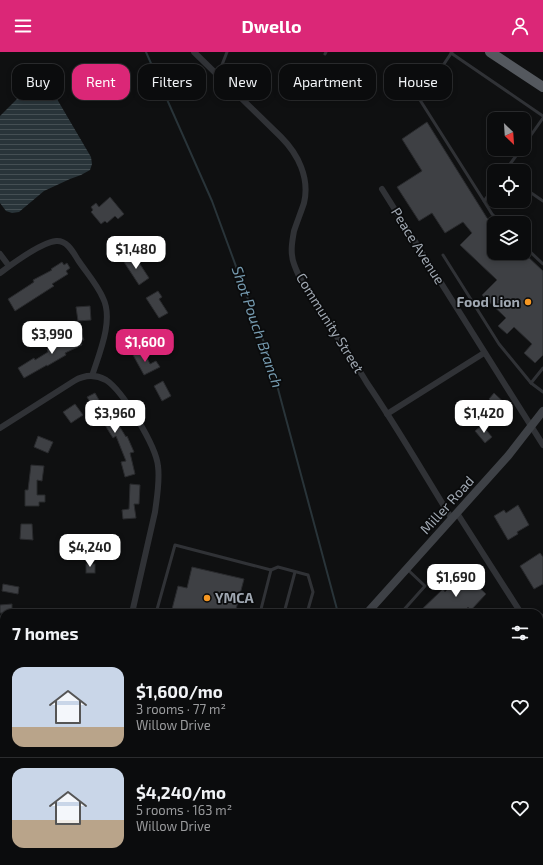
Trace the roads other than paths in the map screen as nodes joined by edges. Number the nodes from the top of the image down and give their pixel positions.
1 (194, 52) edge
2 (228, 52) edge
3 (490, 52) edge
4 (451, 53) edge
5 (223, 64) edge
6 (214, 71) edge
7 (543, 87) edge
8 (243, 100) edge
9 (543, 117) edge
10 (531, 135) edge
11 (382, 189) dead end
12 (531, 193) edge
13 (487, 197) edge
14 (484, 201) junction
15 (543, 201) edge
16 (494, 216) edge
17 (531, 253) edge
18 (0, 254) edge
19 (443, 255) dead end
20 (543, 264) edge
21 (9, 266) junction
22 (0, 272) edge
23 (484, 353) junction
24 (543, 368) edge
25 (92, 376) junction
26 (531, 383) junction
27 (543, 392) edge
28 (543, 411) edge
29 (387, 414) junction
30 (531, 427) junction
31 (0, 428) edge
32 (543, 445) edge
33 (455, 516) junction
34 (407, 569) junction
35 (272, 570) junction
36 (295, 572) junction
37 (133, 609) edge
38 (157, 609) edge
39 (261, 609) edge
40 (285, 609) edge
41 (308, 609) edge
42 (374, 609) edge
43 (405, 609) edge
44 (518, 609) edge

1 - 6 street, Community Street
2 - 5 lane
3 - 7 highway
4 - 9 lane
4 - 14 lane
8 - 29 street, Community Street
9 - 10 lane
11 - 23 street, Peace Avenue
12 - 15 lane
13 - 14 lane
14 - 16 lane
17 - 20 lane
18 - 21 street
19 - 26 lane
21 - 22 street
21 - 25 street
23 - 29 street
23 - 30 street, Peace Avenue
24 - 26 lane
25 - 31 street
25 - 37 street
26 - 27 lane
28 - 30 main road, Miller Road
29 - 33 street, Community Street
30 - 32 street, Peace Avenue
30 - 33 main road, Miller Road
33 - 34 main road, Miller Road
33 - 44 street, Community Street
34 - 42 main road, Miller Road
34 - 43 lane
35 - 36 lane
35 - 38 lane
35 - 39 lane
36 - 40 lane
36 - 41 lane

